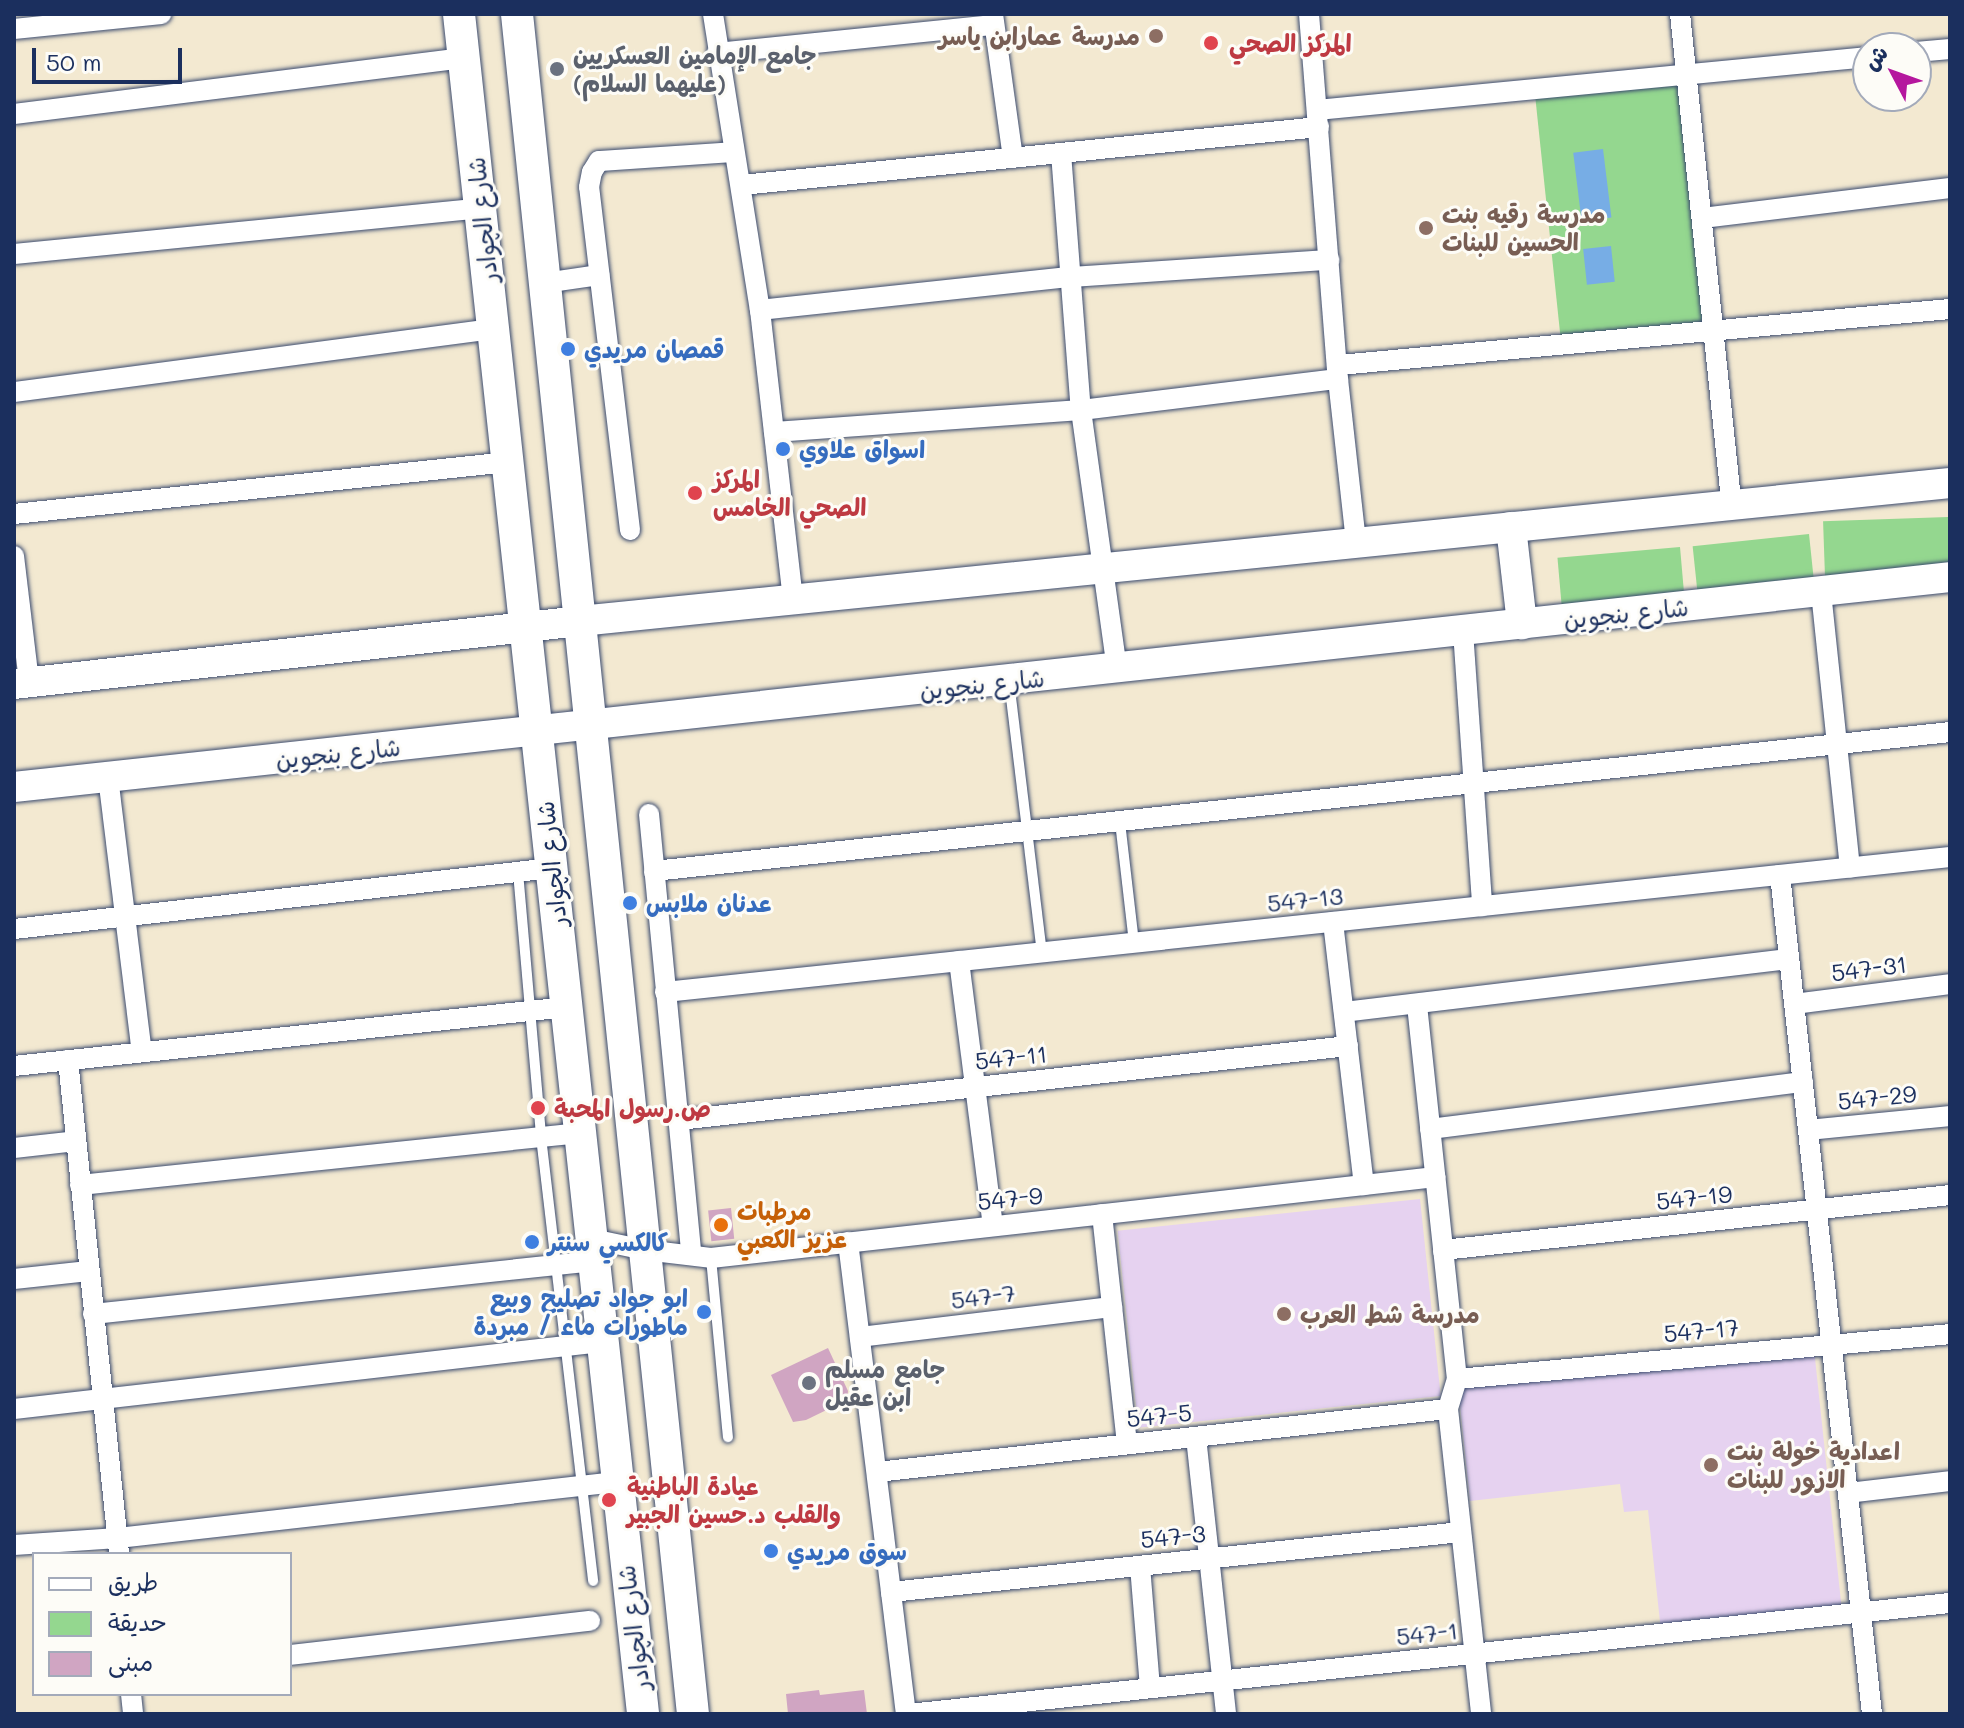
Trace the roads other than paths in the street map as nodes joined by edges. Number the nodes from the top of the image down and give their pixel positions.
1 (161, 14) edge
2 (459, 14) edge
3 (517, 14) edge
4 (713, 14) edge
5 (1309, 14) edge
6 (1680, 14) edge
7 (994, 20) edge
8 (14, 29) edge
9 (717, 53) junction
10 (464, 58) junction
11 (1852, 59) edge
12 (1687, 77) junction
13 (14, 114) edge
14 (1318, 118) junction
15 (734, 152) junction
16 (1061, 153) junction
17 (1013, 158) junction
18 (742, 185) junction
19 (1950, 188) edge
20 (480, 208) junction
21 (1702, 218) junction
22 (14, 254) edge
23 (1329, 260) junction
24 (599, 275) junction
25 (1070, 277) junction
26 (545, 283) junction
27 (1950, 309) edge
28 (760, 310) junction
29 (494, 329) junction
30 (1712, 333) junction
31 (1339, 372) junction
32 (14, 392) edge
33 (1081, 410) junction
34 (774, 432) junction
35 (508, 462) junction
36 (1950, 483) edge
37 (1732, 505) junction
38 (14, 514) edge
39 (1511, 527) junction
40 (630, 530) dead end
41 (1356, 543) junction
42 (14, 556) edge
43 (1104, 568) junction
44 (1950, 577) edge
45 (1821, 592) junction
46 (793, 599) junction
47 (580, 621) junction
48 (1522, 624) junction
49 (525, 627) junction
50 (1463, 631) junction
51 (1117, 669) junction
52 (1009, 681) junction
53 (22, 683) edge
54 (591, 726) junction
55 (537, 732) junction
56 (1950, 732) edge
57 (1835, 744) junction
58 (108, 777) junction
59 (1474, 783) junction
60 (14, 787) edge
61 (649, 814) dead end
62 (1120, 822) junction
63 (1027, 832) junction
64 (1950, 857) edge
65 (1850, 867) junction
66 (552, 868) junction
67 (654, 871) junction
68 (518, 872) junction
69 (1780, 875) junction
70 (1482, 906) junction
71 (128, 916) junction
72 (1333, 922) junction
73 (14, 929) edge
74 (1134, 943) junction
75 (1042, 952) junction
76 (1789, 959) junction
77 (959, 961) junction
78 (1950, 984) edge
79 (665, 992) junction
80 (1794, 1004) junction
81 (1417, 1005) junction
82 (567, 1007) junction
83 (533, 1011) junction
84 (1344, 1012) junction
85 (1348, 1046) junction
86 (142, 1052) junction
87 (68, 1060) junction
88 (14, 1066) edge
89 (1803, 1082) junction
90 (976, 1087) junction
91 (1950, 1116) edge
92 (679, 1120) junction
93 (1430, 1129) junction
94 (1808, 1130) junction
95 (580, 1133) junction
96 (541, 1137) junction
97 (76, 1141) junction
98 (14, 1148) edge
99 (1435, 1177) junction
100 (80, 1185) junction
101 (1364, 1185) junction
102 (1950, 1195) edge
103 (1817, 1209) junction
104 (1102, 1214) junction
105 (993, 1226) junction
106 (848, 1242) junction
107 (593, 1250) junction
108 (645, 1250) junction
109 (1443, 1250) junction
110 (701, 1256) junction
111 (556, 1265) junction
112 (89, 1271) junction
113 (14, 1279) edge
114 (1112, 1307) junction
115 (93, 1314) junction
116 (1950, 1334) edge
117 (860, 1337) junction
118 (601, 1342) junction
119 (1832, 1345) junction
120 (568, 1346) junction
121 (1457, 1379) junction
122 (102, 1399) junction
123 (14, 1409) edge
124 (1448, 1409) junction
125 (728, 1437) dead end
126 (1196, 1437) junction
127 (1127, 1444) junction
128 (877, 1472) junction
129 (1950, 1481) edge
130 (616, 1482) junction
131 (582, 1486) junction
132 (1848, 1493) junction
133 (1461, 1532) junction
134 (14, 1545) edge
135 (119, 1546) edge
136 (1209, 1559) junction
137 (1140, 1566) junction
138 (593, 1581) dead end
139 (891, 1592) junction
140 (1950, 1603) edge
141 (1861, 1613) junction
142 (590, 1621) dead end
143 (1474, 1654) junction
144 (292, 1655) edge
145 (1222, 1680) junction
146 (1150, 1688) junction
147 (643, 1714) edge
148 (693, 1714) edge
149 (908, 1714) edge
150 (1226, 1714) edge
151 (1481, 1714) edge
152 (1872, 1714) edge

1 - 8 street
2 - 10 main road, شارع الچوادر
3 - 26 main road, شارع الچوادر
4 - 9 street
5 - 14 street
6 - 12 street
7 - 9 street
7 - 17 street
9 - 15 street
10 - 13 street
10 - 20 main road, شارع الچوادر
11 - 12 street
12 - 14 street
12 - 21 street
14 - 16 street
14 - 23 street
15 - 18 street
15 - 24 street
16 - 17 street
16 - 25 street
17 - 18 street
18 - 28 street
19 - 21 street
20 - 22 street
20 - 29 main road, شارع الچوادر
21 - 30 street
23 - 25 street
23 - 31 street
24 - 26 street
24 - 40 street
25 - 28 street
25 - 33 street
26 - 47 main road, شارع الچوادر
27 - 30 street
28 - 34 street
29 - 32 street
29 - 35 main road, شارع الچوادر
30 - 31 street
30 - 37 street
31 - 33 street
31 - 41 street
33 - 34 street
33 - 43 street
34 - 46 street
35 - 38 street
35 - 49 main road, شارع الچوادر
36 - 37 street
37 - 39 street
39 - 41 street
39 - 48 street
41 - 43 street
42 - 53 street
43 - 46 street
43 - 51 street
44 - 45 street, شارع بنجوين
45 - 48 street, شارع بنجوين
45 - 57 street
46 - 47 street
47 - 49 street
47 - 54 main road, شارع الچوادر
48 - 50 street, شارع بنجوين
49 - 53 street
49 - 55 main road, شارع الچوادر
50 - 51 street, شارع بنجوين
50 - 59 street
51 - 52 street, شارع بنجوين
52 - 54 street, شارع بنجوين
52 - 63 lane
54 - 55 street, شارع بنجوين
54 - 108 main road, شارع الچوادر
55 - 58 street, شارع بنجوين
55 - 66 main road, شارع الچوادر
56 - 57 street
57 - 59 street
57 - 65 street
58 - 60 street, شارع بنجوين
58 - 71 street
59 - 62 street
59 - 70 street
61 - 67 street
62 - 63 street
62 - 74 lane
63 - 67 street
63 - 75 lane
64 - 65 street, 547-13
65 - 69 street, 547-13
66 - 68 street
66 - 82 main road, شارع الچوادر
67 - 79 street
68 - 71 street
68 - 83 lane
69 - 70 street, 547-13
69 - 76 street
70 - 72 street, 547-13
71 - 73 street
71 - 86 street
72 - 74 street, 547-13
72 - 84 street
74 - 75 street, 547-13
75 - 77 street, 547-13
76 - 80 street
76 - 81 street
77 - 79 street, 547-13
77 - 90 street
78 - 80 street, 547-31
79 - 92 street
80 - 89 street
81 - 84 street
81 - 93 street
82 - 83 street
82 - 95 main road, شارع الچوادر
83 - 86 street
83 - 96 lane
84 - 85 street
85 - 90 street, 547-11
85 - 101 street
86 - 87 street
87 - 88 street
87 - 97 street
89 - 93 street
89 - 94 street
90 - 92 street, 547-11
90 - 105 street
91 - 94 street, 547-29
92 - 110 street
93 - 99 street
94 - 103 street
95 - 96 street
95 - 107 main road, شارع الچوادر
96 - 100 street
96 - 111 lane
97 - 98 street
97 - 100 street
99 - 101 street, 547-9
99 - 109 street
100 - 112 street
101 - 104 street, 547-9
102 - 103 street, 547-19
103 - 109 street, 547-19
103 - 119 street
104 - 105 street, 547-9
104 - 114 street
105 - 106 street, 547-9
106 - 110 street, 547-9
106 - 117 street
107 - 108 street, 547-9
107 - 111 street, 547-9
107 - 118 main road, شارع الچوادر
108 - 110 street, 547-9
108 - 148 main road, شارع الچوادر
109 - 121 street
110 - 125 lane
111 - 115 street, 547-9
111 - 120 lane
112 - 113 street
112 - 115 street
114 - 117 street, 547-7
114 - 127 street
115 - 122 street
116 - 119 street, 547-17
117 - 128 street
118 - 120 street
118 - 130 main road, شارع الچوادر
119 - 121 street, 547-17
119 - 132 street
120 - 122 street
120 - 131 lane
121 - 124 street
122 - 123 street
122 - 135 street
124 - 126 street, 547-5
124 - 133 street
126 - 127 street, 547-5
126 - 136 street
127 - 128 street, 547-5
128 - 139 street
129 - 132 street
130 - 131 street
130 - 147 main road, شارع الچوادر
131 - 135 street
131 - 138 lane
132 - 141 street
133 - 136 street, 547-3
133 - 143 street
134 - 135 street
136 - 137 street, 547-3
136 - 145 street
137 - 139 street, 547-3
137 - 146 street
139 - 149 street
140 - 141 street, 547-1
141 - 143 street, 547-1
141 - 152 street
142 - 144 street
143 - 145 street, 547-1
143 - 151 street
145 - 146 street, 547-1
145 - 150 street
146 - 149 street, 547-1

